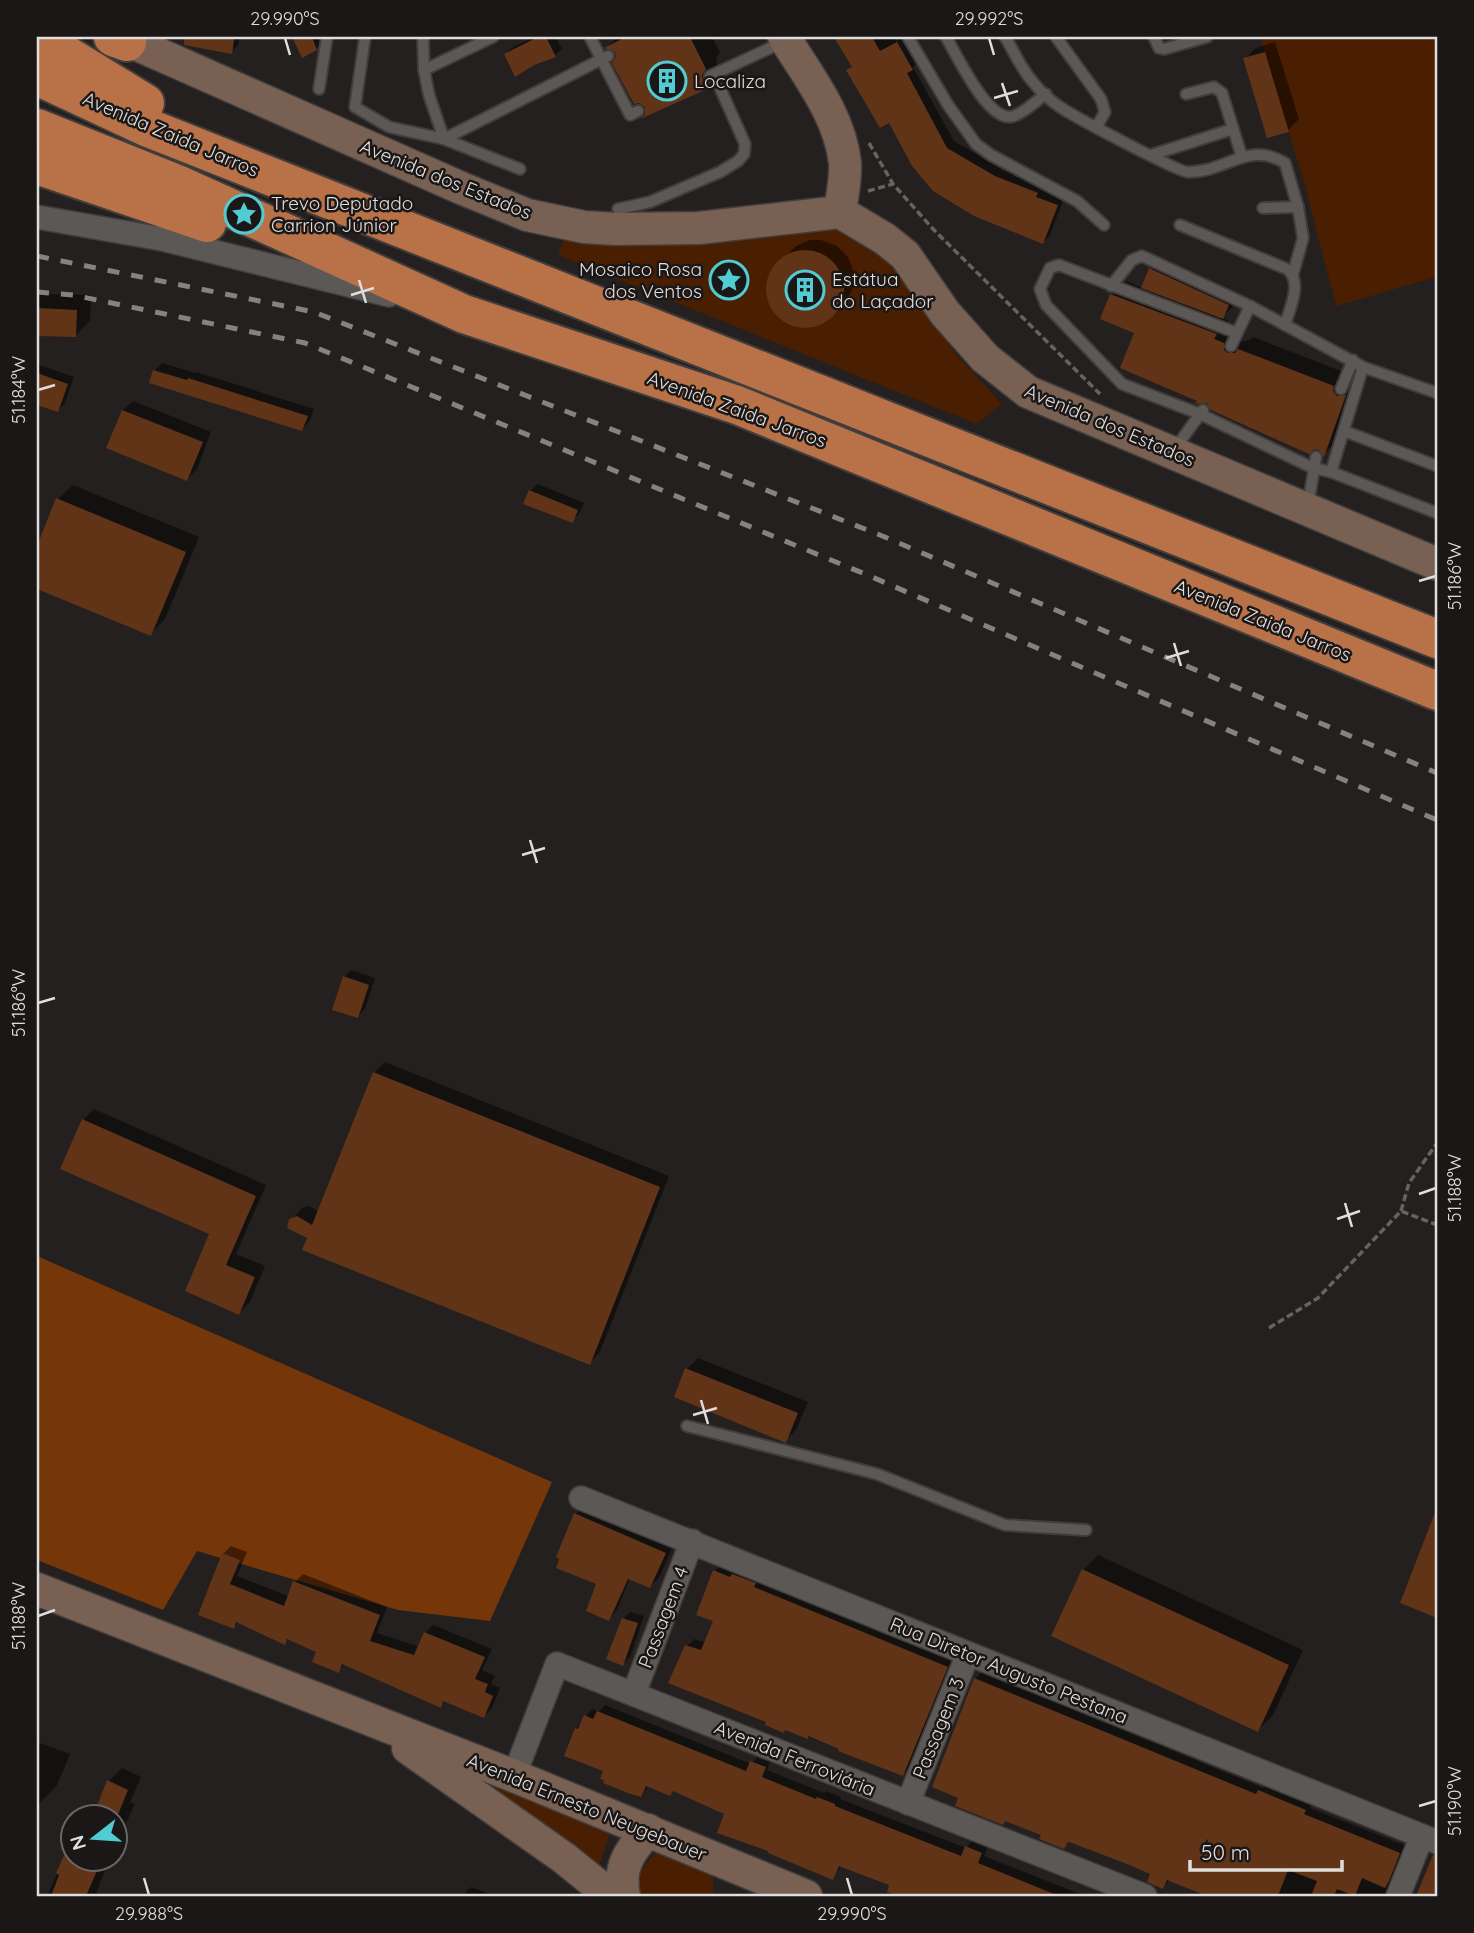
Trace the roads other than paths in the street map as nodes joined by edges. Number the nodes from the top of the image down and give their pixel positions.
1 (37, 37) edge
2 (327, 37) edge
3 (365, 37) edge
4 (423, 37) edge
5 (493, 37) edge
6 (590, 37) edge
7 (908, 37) edge
8 (946, 37) edge
9 (1005, 37) edge
10 (1056, 37) edge
11 (1154, 37) edge
12 (1207, 37) edge
13 (120, 38) edge
14 (785, 39) edge
15 (604, 58) junction
16 (424, 70) junction
17 (37, 76) edge
18 (710, 76) dead end
19 (319, 89) dead end
20 (720, 90) dead end
21 (1046, 94) junction
22 (1186, 94) dead end
23 (634, 113) dead end
24 (1097, 127) junction
25 (37, 128) edge
26 (1233, 129) junction
27 (444, 139) junction
28 (1151, 155) junction
29 (1242, 158) junction
30 (37, 165) edge
31 (245, 165) junction
32 (520, 169) dead end
33 (1298, 207) junction
34 (1263, 208) dead end
35 (618, 209) dead end
36 (840, 212) junction
37 (37, 217) edge
38 (1104, 225) dead end
39 (1180, 225) dead end
40 (1293, 274) junction
41 (1111, 286) junction
42 (1250, 306) junction
43 (464, 314) junction
44 (1285, 325) junction
45 (1237, 333) junction
46 (1231, 346) dead end
47 (1353, 360) junction
48 (1363, 367) junction
49 (1341, 388) dead end
50 (1437, 393) edge
51 (1201, 412) junction
52 (1343, 431) junction
53 (1173, 452) junction
54 (1314, 462) junction
55 (1437, 466) edge
56 (1331, 472) junction
57 (1307, 510) junction
58 (1437, 513) edge
59 (1437, 564) edge
60 (1437, 639) edge
61 (1437, 691) edge
62 (687, 1426) dead end
63 (581, 1498) dead end
64 (1086, 1530) dead end
65 (692, 1541) junction
66 (37, 1588) edge
67 (968, 1654) junction
68 (634, 1693) junction
69 (367, 1719) junction
70 (514, 1776) junction
71 (908, 1803) junction
72 (648, 1830) junction
73 (1430, 1839) edge
74 (739, 1882) edge
75 (611, 1896) edge
76 (624, 1896) edge
77 (806, 1896) edge
78 (1146, 1896) edge
79 (1398, 1896) edge

1 - 31 highway
2 - 19 lane
3 - 27 lane
4 - 16 lane
5 - 16 lane
6 - 15 lane
7 - 38 lane
8 - 21 lane
9 - 21 lane
10 - 24 lane
11 - 12 lane
13 - 36 street, Avenida dos Estados
14 - 18 lane
14 - 36 street
15 - 23 lane
15 - 27 lane
16 - 27 lane
17 - 31 highway, Avenida Zaida Jarros
20 - 35 lane
21 - 24 lane
22 - 26 lane
24 - 28 lane
25 - 43 highway, Avenida Zaida Jarros
26 - 28 lane
26 - 29 lane
27 - 32 lane
28 - 29 lane
29 - 33 lane
30 - 43 highway
31 - 60 highway, Avenida Zaida Jarros
33 - 34 lane
33 - 40 lane
36 - 53 street, Avenida dos Estados
37 - 43 street
39 - 40 lane
40 - 44 lane
41 - 42 lane
41 - 45 lane
41 - 51 lane
42 - 44 lane
42 - 45 lane
43 - 61 highway, Avenida Zaida Jarros
44 - 47 lane
45 - 46 lane
47 - 48 lane
47 - 49 lane
48 - 50 lane
48 - 52 lane
51 - 53 lane
51 - 54 lane
52 - 55 lane
52 - 56 lane
53 - 57 street, Avenida dos Estados
54 - 56 lane
54 - 57 lane
56 - 58 lane
57 - 59 street, Avenida dos Estados
62 - 64 lane
63 - 65 street, Rua Diretor Augusto Pestana
65 - 67 street, Rua Diretor Augusto Pestana
65 - 68 street, Passagem 4
66 - 69 street, Avenida Ernesto Neugebauer
67 - 71 street, Passagem 3
67 - 73 street, Rua Diretor Augusto Pestana
68 - 70 street, Avenida Ferroviária
68 - 71 street, Avenida Ferroviária
69 - 70 street, Avenida Ernesto Neugebauer
69 - 75 street, Avenida Ernesto Neugebauer
70 - 72 street, Avenida Ernesto Neugebauer
71 - 78 street, Avenida Ferroviária
72 - 74 street, Avenida Ernesto Neugebauer
72 - 76 street
73 - 79 street
74 - 77 street, Avenida Ernesto Neugebauer

